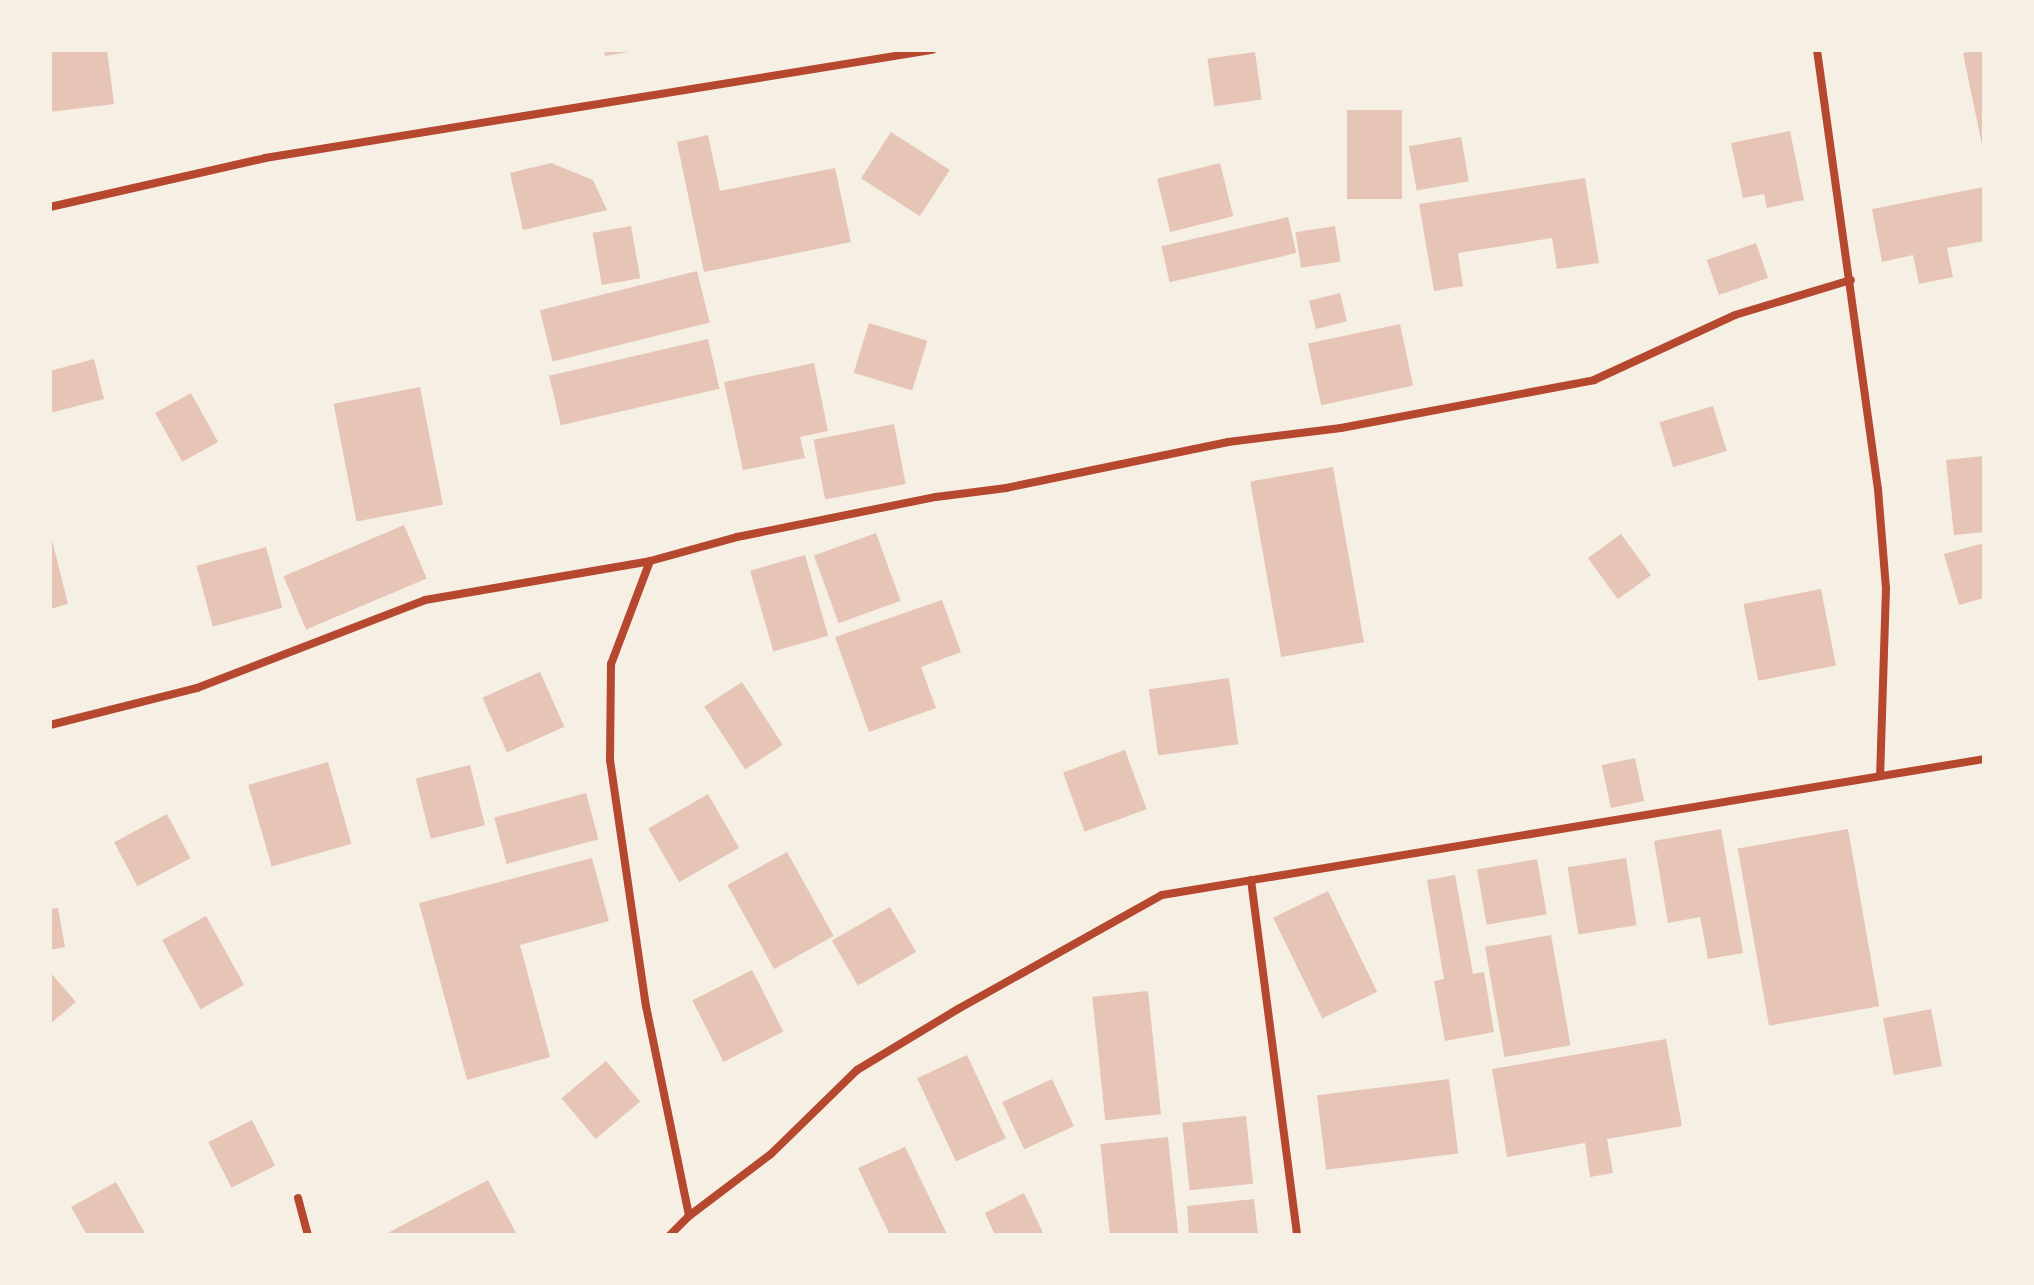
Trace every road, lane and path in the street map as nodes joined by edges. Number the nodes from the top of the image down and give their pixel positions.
1 (932, 50) edge
2 (1817, 50) edge
3 (50, 207) edge
4 (1851, 280) junction
5 (650, 561) junction
6 (50, 725) edge
7 (1984, 759) edge
8 (1880, 776) junction
9 (1251, 880) junction
10 (298, 1198) dead end
11 (689, 1216) junction
12 (308, 1235) edge
13 (670, 1235) edge
14 (1297, 1235) edge

1 - 3 street
2 - 4 street
4 - 5 street
4 - 8 street
5 - 6 street
5 - 11 street
7 - 8 street
8 - 9 street
9 - 11 street
9 - 14 street
10 - 12 street
11 - 13 street

